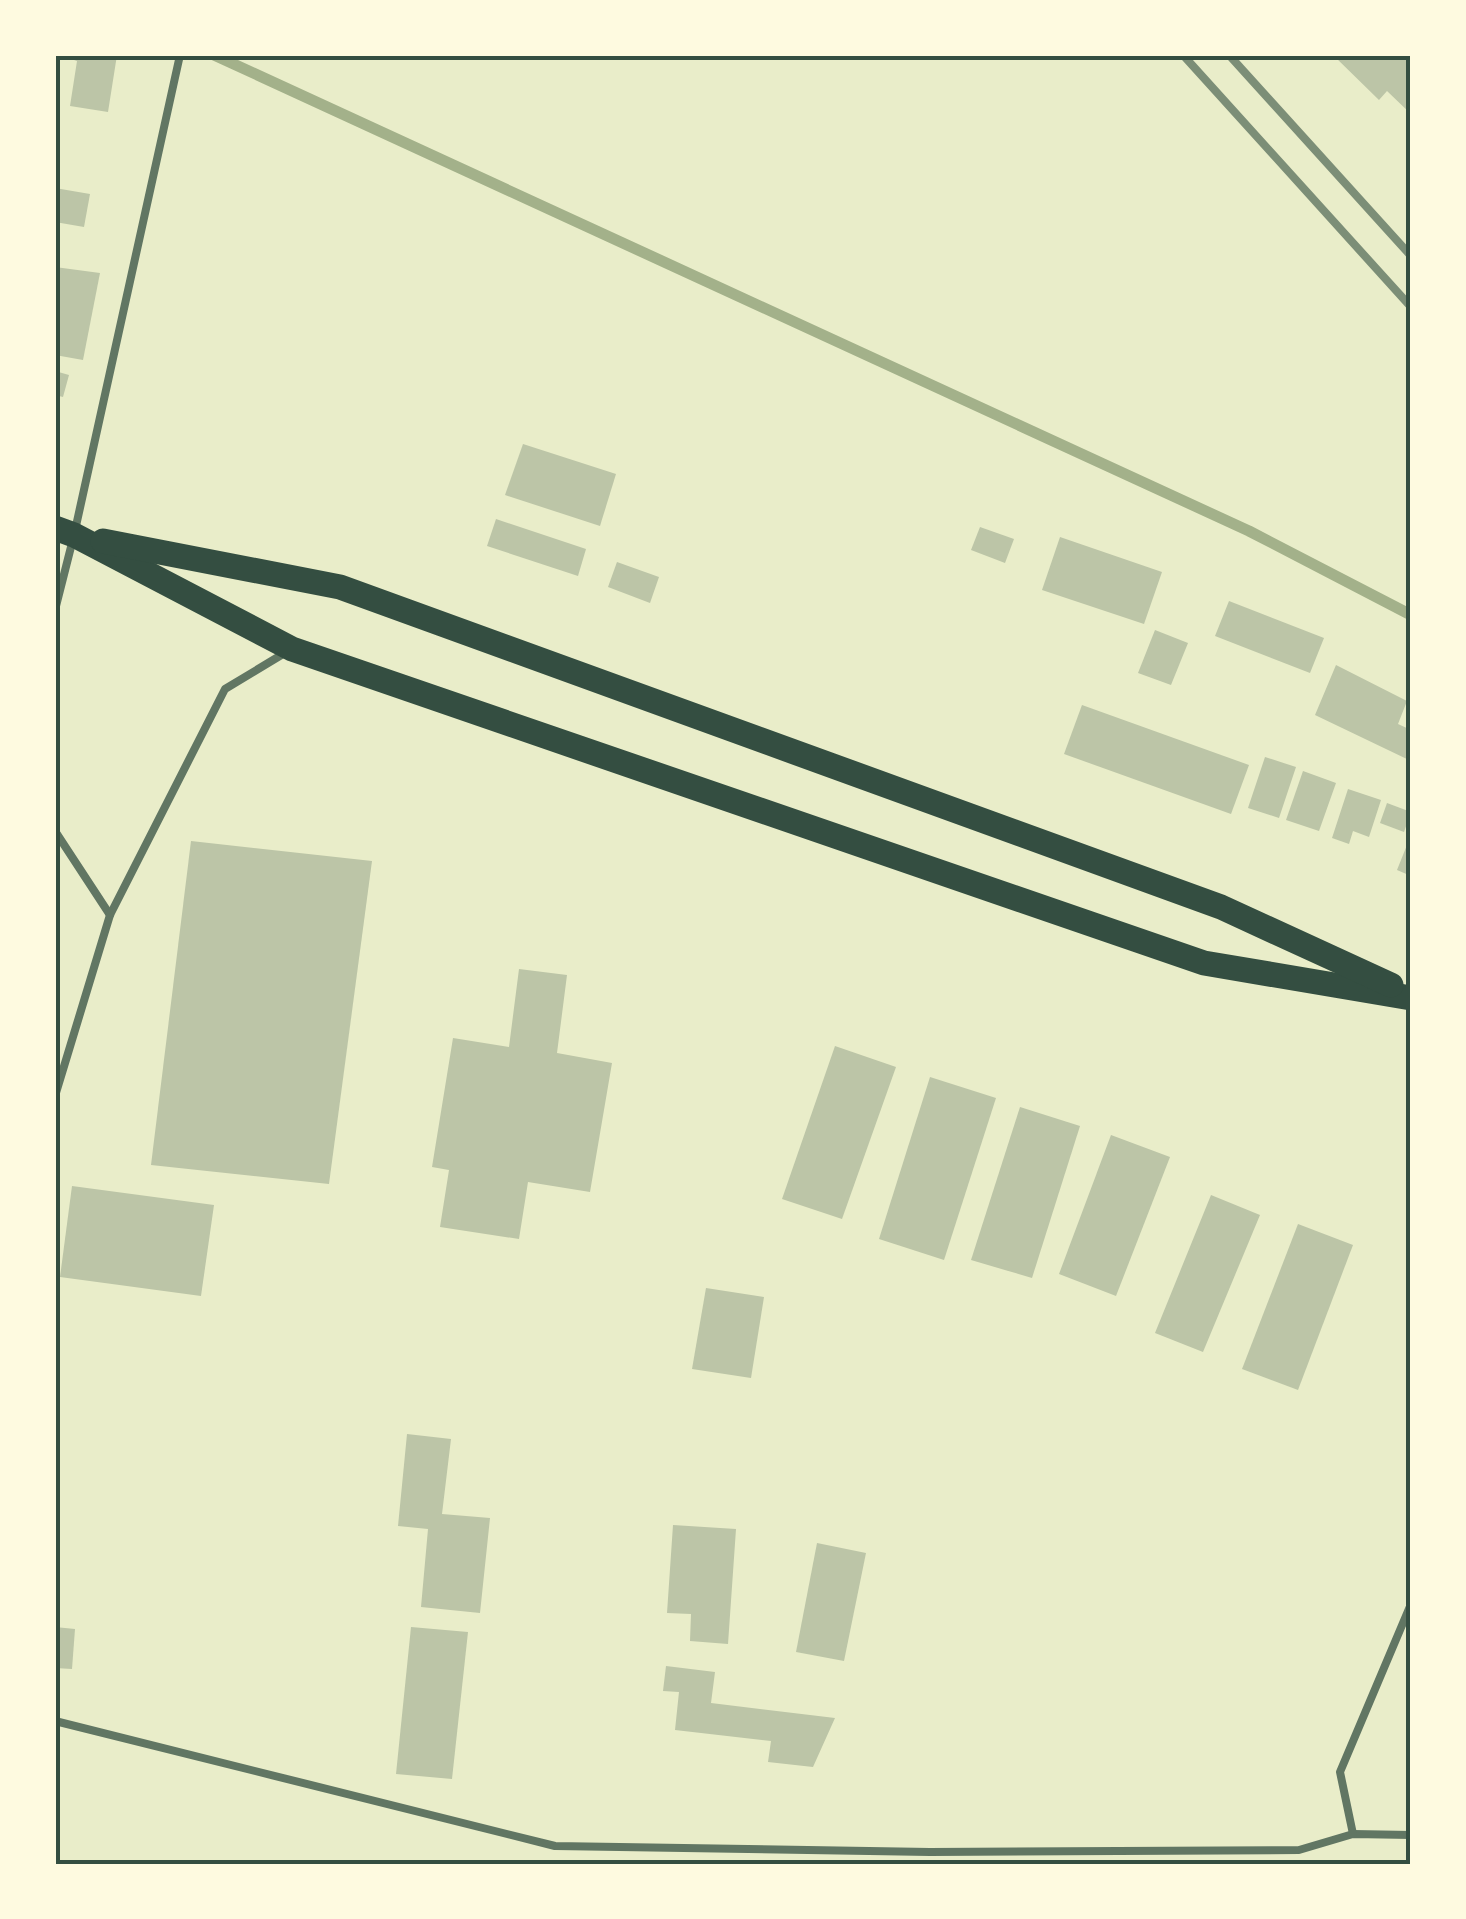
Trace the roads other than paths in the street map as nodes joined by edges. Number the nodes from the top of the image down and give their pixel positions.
1 (180, 55) edge
2 (64, 532) edge
3 (55, 610) edge
4 (292, 649) junction
5 (55, 831) edge
6 (110, 915) junction
7 (1411, 996) edge
8 (55, 1096) edge
9 (1411, 1604) edge
10 (55, 1721) edge
11 (1410, 1832) edge
12 (1352, 1834) junction

1 - 2 lane
2 - 3 lane
2 - 4 main road
2 - 7 main road
4 - 6 lane
4 - 7 main road
5 - 6 lane
6 - 8 lane
9 - 12 lane
10 - 12 lane
11 - 12 lane

